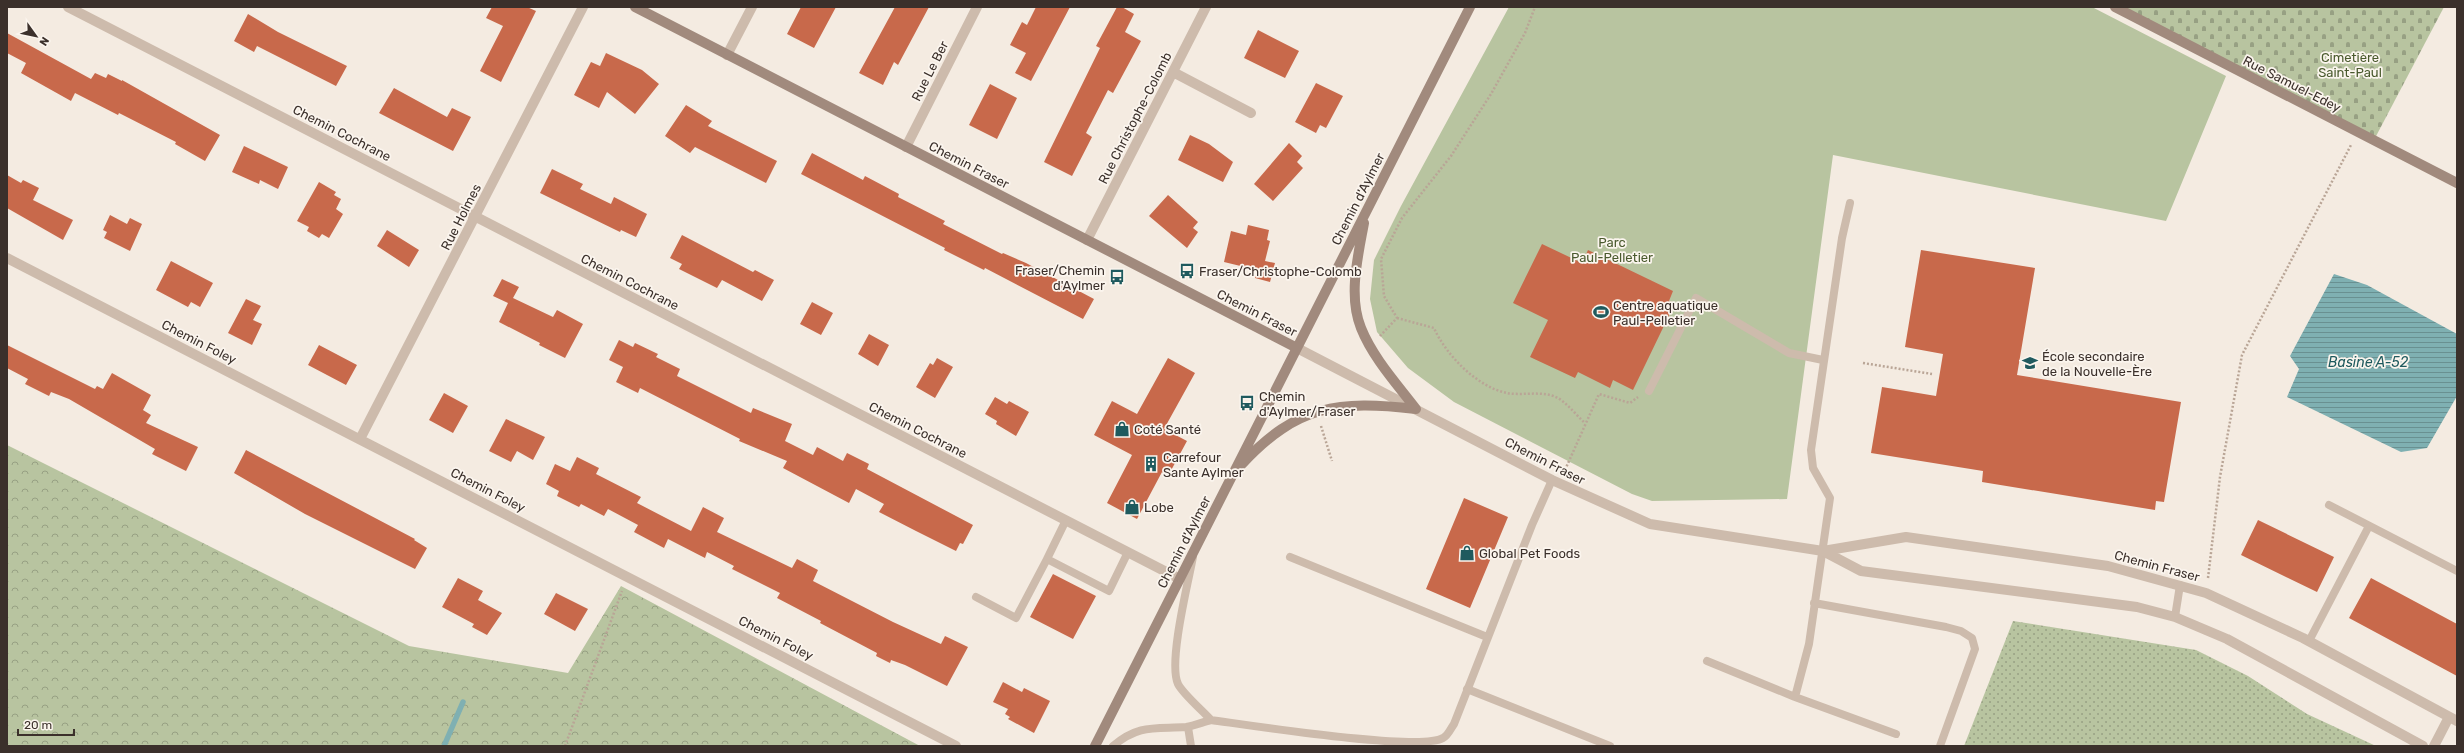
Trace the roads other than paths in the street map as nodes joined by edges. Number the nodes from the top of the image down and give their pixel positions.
1 (68, 7) edge
2 (583, 7) edge
3 (635, 7) edge
4 (752, 7) edge
5 (977, 7) edge
6 (1206, 7) edge
7 (1470, 7) edge
8 (2115, 7) edge
9 (728, 55) junction
10 (1173, 72) junction
11 (1251, 113) dead end
12 (906, 147) junction
13 (2457, 183) edge
14 (1850, 203) dead end
15 (1366, 211) junction
16 (476, 217) junction
17 (1087, 240) junction
18 (7, 258) edge
19 (1297, 348) junction
20 (1822, 360) junction
21 (1649, 391) road end
22 (1416, 409) junction
23 (360, 439) junction
24 (1234, 473) junction
25 (1556, 481) junction
26 (2328, 505) dead end
27 (1066, 520) junction
28 (2369, 526) junction
29 (1194, 551) junction
30 (1823, 551) junction
31 (1128, 552) junction
32 (1290, 557) dead end
33 (1047, 559) junction
34 (2457, 571) edge
35 (1180, 579) junction
36 (2180, 585) junction
37 (976, 597) dead end
38 (1814, 603) junction
39 (2175, 617) junction
40 (1487, 637) junction
41 (2309, 641) junction
42 (1707, 661) dead end
43 (1467, 689) junction
44 (1795, 697) junction
45 (2453, 719) edge
46 (1211, 720) junction
47 (1188, 727) junction
48 (1896, 734) dead end
49 (956, 746) edge
50 (1095, 746) edge
51 (1113, 746) edge
52 (1191, 746) edge
53 (1610, 746) edge
54 (1940, 746) edge
55 (2423, 746) edge
56 (2434, 746) edge

1 - 16 street, Chemin Cochrane
2 - 16 street, Rue Holmes
3 - 9 main road, Chemin Fraser
4 - 9 street
5 - 12 street, Rue Le Ber
6 - 10 street, Rue Christophe-Colomb
7 - 15 main road, Chemin d'Aylmer
8 - 13 main road, Rue Samuel-Edey
9 - 12 main road, Chemin Fraser
10 - 11 street
10 - 17 street, Rue Christophe-Colomb
12 - 17 main road, Chemin Fraser
14 - 20 lane
15 - 19 main road, Chemin d'Aylmer
15 - 22 main road
16 - 23 street, Rue Holmes
16 - 27 street, Chemin Cochrane
17 - 19 main road, Chemin Fraser
18 - 23 street, Chemin Foley
19 - 22 street, Chemin Fraser
19 - 24 main road, Chemin d'Aylmer
20 - 21 lane
20 - 30 lane
22 - 24 main road
22 - 25 street, Chemin Fraser
23 - 49 street, Chemin Foley
24 - 29 main road, Chemin d'Aylmer
25 - 30 street, Chemin Fraser
25 - 40 lane
26 - 28 lane
27 - 31 street, Chemin Cochrane
27 - 33 lane
28 - 34 lane
28 - 41 lane
29 - 35 main road, Chemin d'Aylmer
29 - 46 lane
30 - 36 street, Chemin Fraser
30 - 38 lane
30 - 39 street, Chemin Fraser
31 - 33 lane
31 - 35 street, Chemin Cochrane
32 - 40 lane
33 - 37 lane
35 - 50 main road, Chemin d'Aylmer
36 - 39 lane
36 - 41 street, Chemin Fraser
38 - 44 lane
38 - 54 lane
39 - 55 street, Chemin Fraser
40 - 43 lane
41 - 45 street, Chemin Fraser
42 - 44 lane
43 - 46 lane
43 - 53 lane
44 - 48 lane
45 - 56 street
46 - 47 lane
47 - 51 lane
47 - 52 lane

